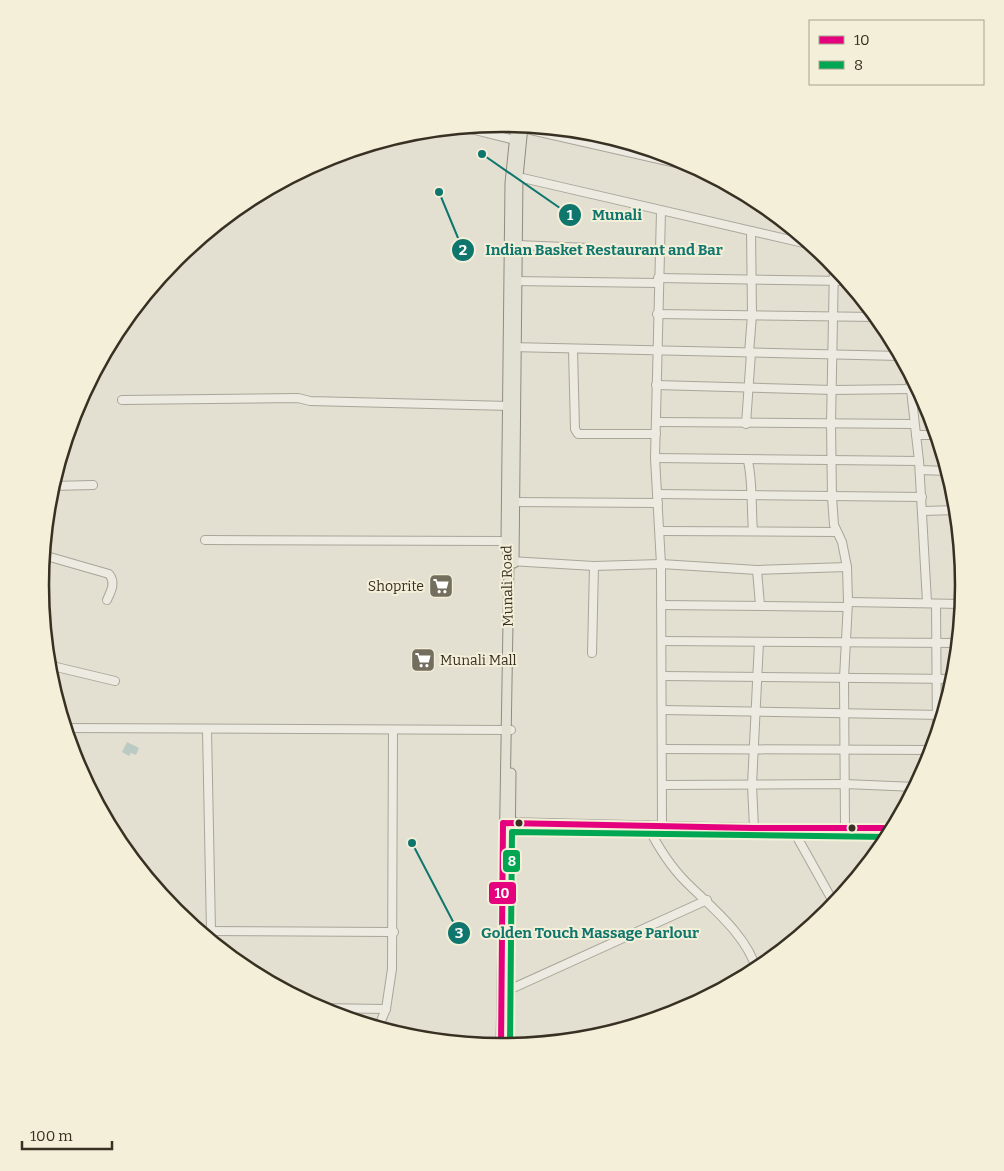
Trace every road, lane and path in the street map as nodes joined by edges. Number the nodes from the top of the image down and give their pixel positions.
1 (485, 133) edge
2 (519, 133) edge
3 (566, 137) edge
4 (517, 141) junction
5 (649, 156) edge
6 (514, 176) junction
7 (661, 211) junction
8 (751, 231) junction
9 (797, 242) edge
10 (517, 245) junction
11 (589, 248) dead end
12 (751, 280) junction
13 (834, 280) joint
14 (513, 281) junction
15 (658, 281) junction
16 (657, 314) junction
17 (752, 315) junction
18 (833, 316) junction
19 (867, 317) edge
20 (512, 347) junction
21 (657, 349) junction
22 (573, 350) junction
23 (750, 353) junction
24 (833, 354) junction
25 (893, 356) edge
26 (656, 385) junction
27 (749, 387) junction
28 (911, 389) joint
29 (833, 390) junction
30 (912, 399) junction
31 (915, 399) edge
32 (122, 400) dead end
33 (511, 406) junction
34 (656, 422) junction
35 (746, 424) junction
36 (831, 424) junction
37 (914, 424) junction
38 (656, 434) junction
39 (929, 435) edge
40 (916, 436) junction
41 (654, 458) junction
42 (831, 460) junction
43 (748, 461) junction
44 (919, 461) junction
45 (920, 470) junction
46 (941, 471) edge
47 (93, 485) dead end
48 (60, 486) edge
49 (832, 496) junction
50 (750, 497) junction
51 (922, 497) junction
52 (657, 499) junction
53 (511, 502) junction
54 (949, 510) edge
55 (923, 511) junction
56 (660, 531) junction
57 (753, 531) junction
58 (836, 532) junction
59 (204, 540) dead end
60 (506, 541) junction
61 (50, 557) edge
62 (511, 561) junction
63 (661, 564) junction
64 (594, 566) junction
65 (847, 567) junction
66 (757, 570) junction
67 (107, 600) dead end
68 (927, 602) junction
69 (936, 604) junction
70 (954, 604) edge
71 (661, 605) junction
72 (760, 605) junction
73 (848, 605) junction
74 (662, 641) junction
75 (759, 642) junction
76 (845, 642) junction
77 (935, 643) junction
78 (951, 643) edge
79 (592, 653) dead end
80 (56, 666) edge
81 (663, 676) junction
82 (758, 676) junction
83 (844, 678) junction
84 (936, 679) junction
85 (946, 679) edge
86 (115, 681) dead end
87 (939, 706) edge
88 (663, 710) junction
89 (755, 712) junction
90 (844, 714) junction
91 (936, 715) edge
92 (72, 728) edge
93 (207, 730) junction
94 (509, 730) junction
95 (393, 731) junction
96 (754, 748) junction
97 (662, 749) junction
98 (844, 750) junction
99 (924, 750) edge
100 (846, 784) junction
101 (662, 785) junction
102 (752, 785) junction
103 (909, 787) edge
104 (507, 822) junction
105 (647, 825) junction
106 (662, 826) junction
107 (754, 828) junction
108 (792, 828) junction
109 (845, 828) junction
110 (885, 828) edge
111 (831, 897) edge
112 (707, 900) junction
113 (211, 931) joint
114 (394, 932) junction
115 (753, 963) edge
116 (505, 992) junction
117 (340, 1008) edge
118 (386, 1009) junction
119 (381, 1022) edge
120 (502, 1039) edge
121 (507, 1039) edge

1 - 4 street
2 - 4 main road, Munali Road
3 - 5 street
4 - 6 main road, Munali Road
6 - 7 street
6 - 10 main road, Munali Road
6 - 14 main road, Munali Road
7 - 8 street
7 - 15 street
8 - 9 street
8 - 12 street
10 - 11 street
10 - 14 main road, Munali Road
12 - 13 street
12 - 15 street
12 - 17 street
13 - 18 street
14 - 15 street
14 - 20 main road, Munali Road
15 - 16 street
16 - 17 street
16 - 21 street
17 - 18 street
17 - 23 street
18 - 19 street
18 - 24 street
20 - 22 street
20 - 33 main road, Munali Road
21 - 22 street
21 - 23 street
21 - 26 street
22 - 38 street
23 - 24 street
23 - 27 street
24 - 25 street
24 - 29 street
26 - 27 street
26 - 34 street
27 - 29 street
27 - 35 street
28 - 29 street
28 - 30 street
29 - 36 street
30 - 31 street
30 - 37 street
32 - 33 street
33 - 53 main road, Munali Road
34 - 35 street
34 - 38 street
35 - 36 street
36 - 37 street
36 - 42 street
37 - 40 street
38 - 41 street
39 - 40 street
40 - 44 street
41 - 43 street
41 - 52 street
42 - 43 street
42 - 44 street
42 - 49 street
43 - 50 street
44 - 45 street
45 - 46 street
45 - 51 street
47 - 48 street
49 - 50 street
49 - 51 street
49 - 58 street
50 - 52 street
50 - 57 street
51 - 55 street
52 - 53 street
52 - 56 street
53 - 60 main road, Munali Road
53 - 62 main road, Munali Road
54 - 55 street
55 - 68 street
56 - 57 street
56 - 63 street
57 - 58 street
58 - 65 street
59 - 60 street
60 - 62 main road, Munali Road
61 - 67 street
62 - 64 street
62 - 94 main road, Munali Road
63 - 64 street
63 - 66 street
63 - 71 street
64 - 79 street
65 - 66 street
65 - 73 street
66 - 72 street
68 - 69 street
68 - 73 street
69 - 70 street
69 - 77 street
71 - 72 street
71 - 74 street
72 - 73 street
73 - 76 street
74 - 75 street
74 - 81 street
75 - 76 street
75 - 82 street
76 - 77 street
76 - 83 street
77 - 78 street
77 - 84 street
80 - 86 street
81 - 82 street
81 - 88 street
82 - 83 street
82 - 89 street
83 - 84 street
83 - 90 street
84 - 85 street
84 - 87 street
88 - 89 street
88 - 97 street
89 - 90 street
89 - 96 street
90 - 91 street
90 - 98 street
92 - 93 street
93 - 95 street
93 - 113 street
94 - 95 street
94 - 104 main road, Munali Road
95 - 114 street
96 - 97 street
96 - 98 street
96 - 102 street
97 - 101 street
98 - 99 street
98 - 100 street
100 - 102 street
100 - 103 street
100 - 109 street
101 - 102 street
101 - 106 street
102 - 107 street
104 - 105 street
104 - 116 main road, Munali Road
105 - 106 street
105 - 112 street
106 - 107 street
107 - 108 street
108 - 109 street
108 - 111 street
109 - 110 street
112 - 115 street
112 - 116 street
113 - 114 street
114 - 118 street
116 - 120 main road, Munali Road
116 - 121 main road, Munali Road
117 - 118 street
118 - 119 street

